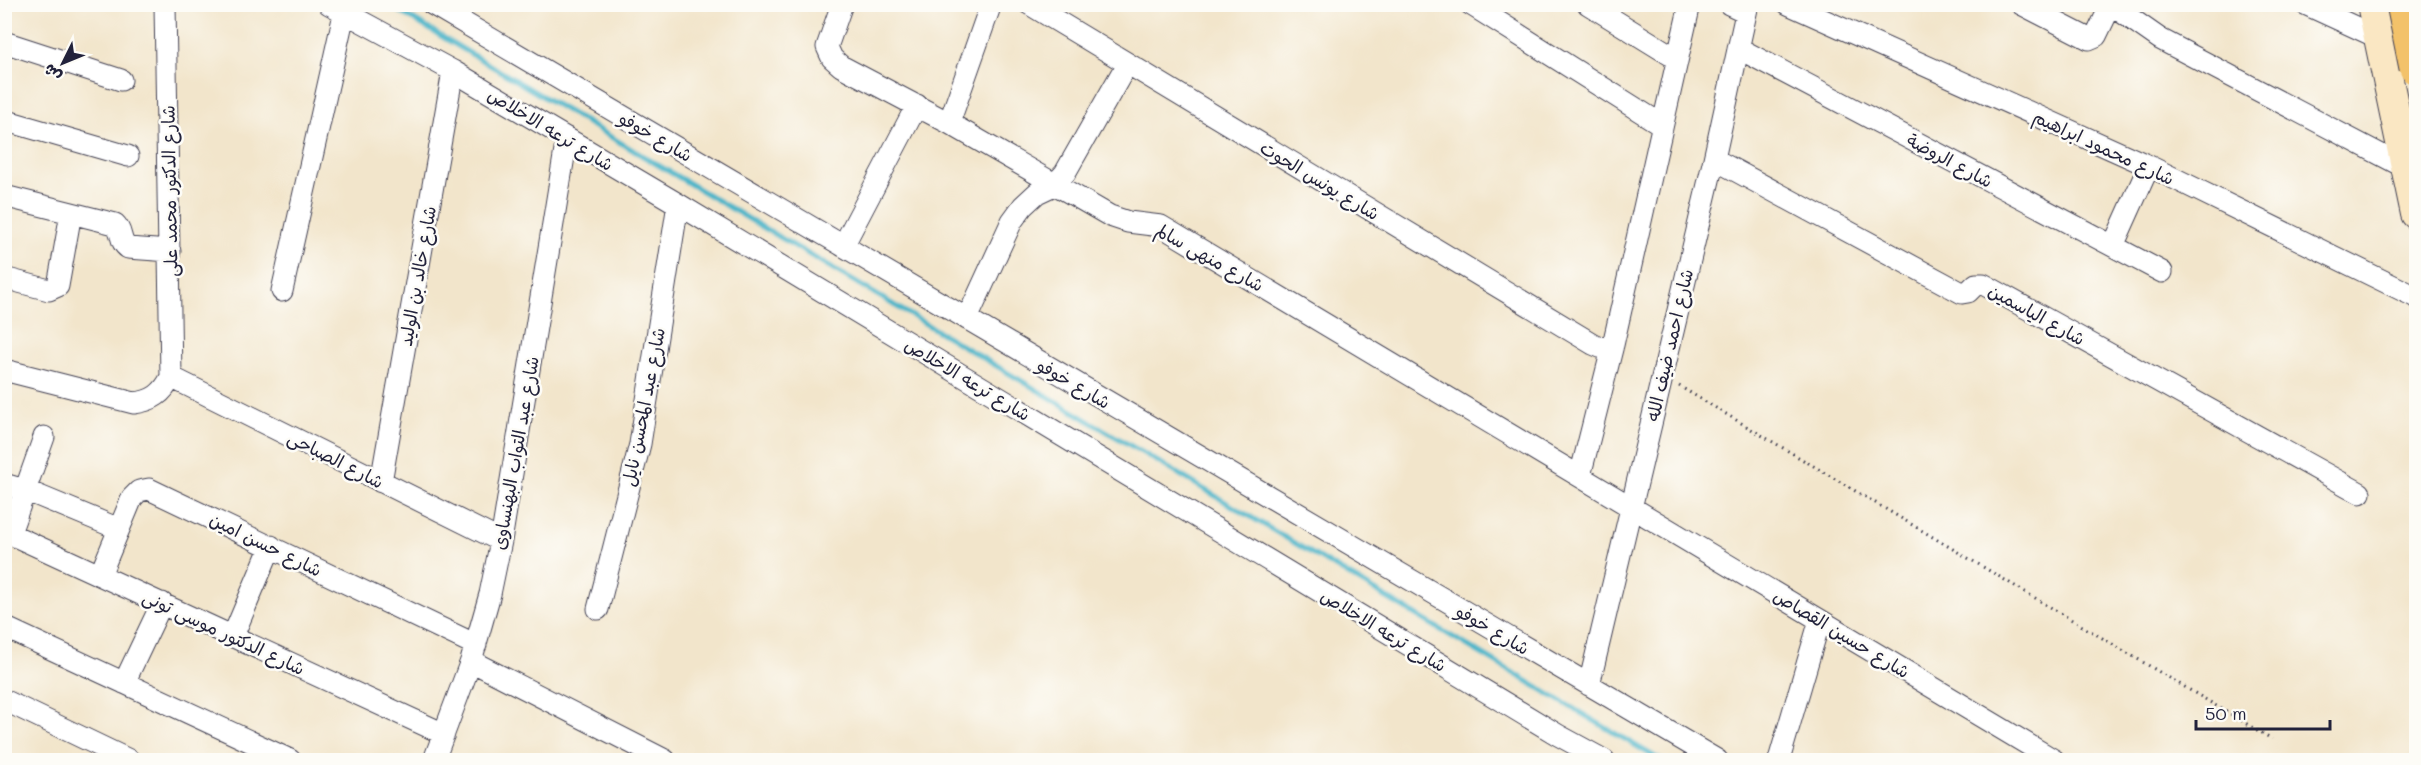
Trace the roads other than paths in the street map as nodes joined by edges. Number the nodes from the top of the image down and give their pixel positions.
1 (165, 4) edge
2 (432, 4) edge
3 (842, 4) edge
4 (991, 4) edge
5 (1029, 4) edge
6 (1470, 4) edge
7 (1588, 4) edge
8 (1690, 4) edge
9 (1788, 4) edge
10 (2021, 4) edge
11 (2305, 4) edge
12 (2372, 4) edge
13 (2403, 4) edge
14 (2110, 5) edge
15 (1741, 7) edge
16 (336, 9) edge
17 (2380, 39) junction
18 (4, 42) edge
19 (2416, 43) edge
20 (1738, 48) junction
21 (1677, 59) junction
22 (1126, 64) junction
23 (2416, 66) edge
24 (453, 71) junction
25 (121, 80) dead end
26 (2390, 86) junction
27 (917, 105) junction
28 (4, 120) edge
29 (949, 123) junction
30 (1662, 125) junction
31 (567, 138) junction
32 (128, 156) dead end
33 (1714, 159) junction
34 (2149, 166) junction
35 (2408, 169) junction
36 (1054, 185) junction
37 (4, 196) edge
38 (678, 204) junction
39 (71, 213) junction
40 (2416, 214) edge
41 (843, 246) junction
42 (2113, 246) junction
43 (170, 251) junction
44 (2162, 272) dead end
45 (4, 278) edge
46 (282, 291) dead end
47 (2416, 297) edge
48 (967, 319) junction
49 (1613, 345) junction
50 (4, 370) edge
51 (171, 377) junction
52 (44, 437) dead end
53 (1581, 476) junction
54 (381, 482) junction
55 (4, 484) edge
56 (25, 490) junction
57 (2360, 493) dead end
58 (1630, 507) junction
59 (119, 529) junction
60 (7, 532) edge
61 (501, 542) junction
62 (271, 546) junction
63 (100, 575) junction
64 (162, 603) junction
65 (598, 609) dead end
66 (1820, 620) junction
67 (4, 627) edge
68 (233, 636) junction
69 (473, 653) junction
70 (124, 683) junction
71 (1589, 685) junction
72 (4, 700) edge
73 (444, 734) junction
74 (129, 760) edge
75 (290, 760) edge
76 (435, 760) edge
77 (664, 760) edge
78 (1604, 760) edge
79 (1717, 760) edge
80 (1779, 760) edge
81 (2054, 760) edge

1 - 43 street, شارع الدكتور محمد على
2 - 41 street, شارع خوفو
3 - 27 street, شارع منهى سالم
4 - 29 street
5 - 22 street, شارع يونس الحوت
6 - 30 street
7 - 21 street
8 - 21 street
9 - 34 street, شارع محمود ابراهيم
10 - 14 street
11 - 17 street
12 - 17 main road
13 - 23 highway, bridge
14 - 35 street
15 - 20 street, شارع احمد ضيف الله
16 - 24 street, شارع ترعه الاخلاص
16 - 46 street
17 - 19 main road
17 - 26 main road
18 - 25 street
20 - 33 street, شارع احمد ضيف الله
20 - 42 street, شارع الروضة
21 - 30 street
22 - 36 street
22 - 49 street, شارع يونس الحوت
23 - 26 main road
24 - 31 street, شارع ترعه الاخلاص
24 - 54 street, شارع خالد بن الوليد
26 - 35 main road
27 - 29 street, شارع منهى سالم
27 - 41 street
28 - 32 street
29 - 36 street, شارع منهى سالم
30 - 49 street
31 - 38 street, شارع ترعه الاخلاص
31 - 61 street, شارع عبد التواب البهنساوى
33 - 57 street, شارع الياسمين
33 - 58 street, شارع احمد ضيف الله
34 - 42 street
34 - 47 street, شارع محمود ابراهيم
35 - 40 main road
36 - 48 street
36 - 53 street, شارع منهى سالم
37 - 39 street
38 - 65 street, شارع عبد المحسن نايل
38 - 78 street, شارع ترعه الاخلاص
39 - 43 street
39 - 45 street
41 - 48 street, شارع خوفو
42 - 44 street, شارع الروضة
43 - 51 street, شارع الدكتور محمد على
48 - 71 street, شارع خوفو
49 - 53 street
50 - 51 street
51 - 54 street, شارع الصباحى
52 - 56 street
53 - 58 street, شارع منهى سالم
54 - 61 street, شارع الصباحى
55 - 56 street
56 - 59 street
56 - 60 street
58 - 66 street, شارع حسين القصاص
58 - 71 street, شارع احمد ضيف الله
59 - 62 street, شارع حسن امين
59 - 63 street, شارع حسن امين
60 - 63 street, شارع الدكتور موسى تونى
61 - 69 street, شارع عبد التواب البهنساوى
62 - 68 street
62 - 69 street, شارع حسن امين
63 - 64 street, شارع الدكتور موسى تونى
64 - 68 street, شارع الدكتور موسى تونى
64 - 70 street
66 - 80 street
66 - 81 street, شارع حسين القصاص
67 - 70 street
68 - 73 street, شارع الدكتور موسى تونى
69 - 73 street, شارع عبد التواب البهنساوى
69 - 77 street, شارع حسن امين
70 - 75 street
71 - 79 street, شارع خوفو
72 - 74 street
73 - 76 street, شارع عبد التواب البهنساوى

